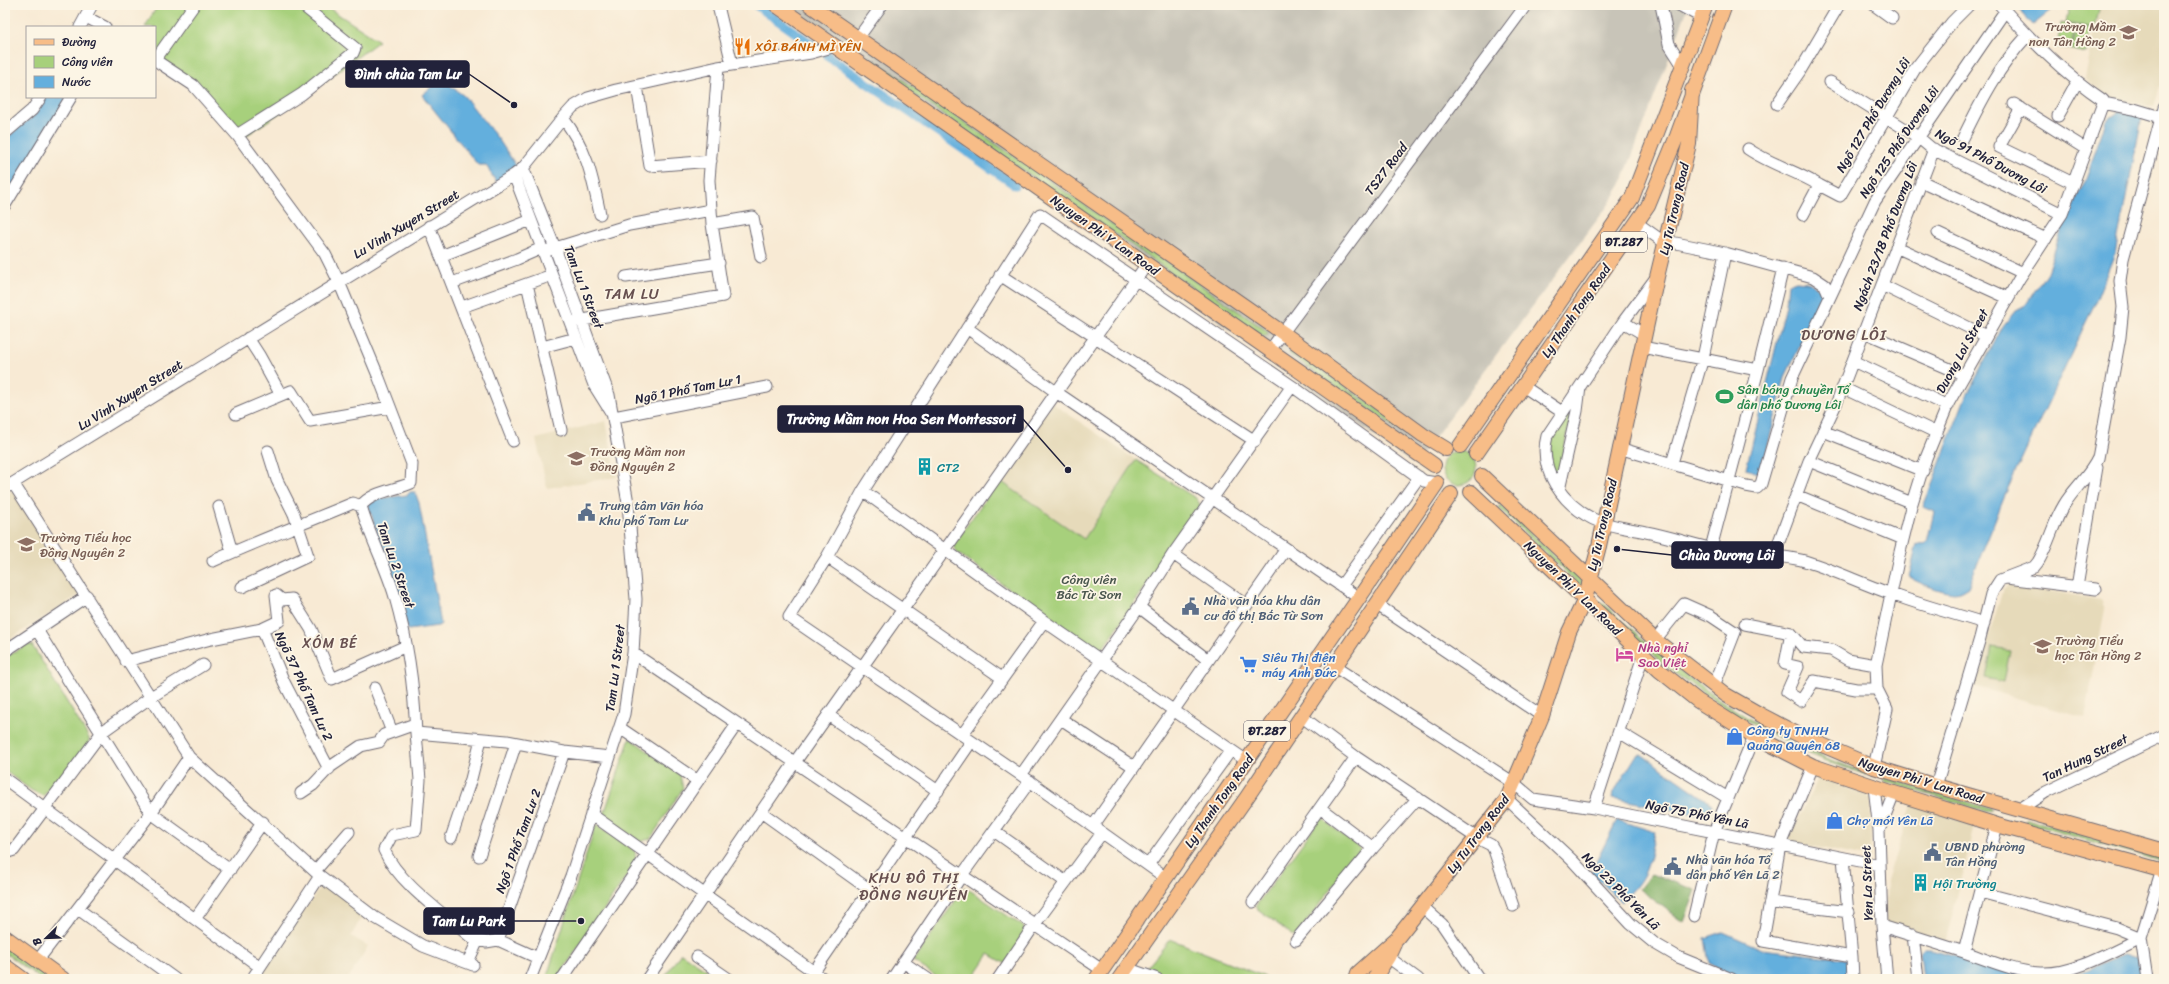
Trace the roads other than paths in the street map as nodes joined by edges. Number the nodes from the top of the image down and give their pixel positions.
1 (92, 5) edge
2 (194, 5) edge
3 (302, 5) edge
4 (776, 5) edge
5 (810, 5) edge
6 (882, 5) edge
7 (1526, 5) edge
8 (1661, 5) edge
9 (1679, 5) edge
10 (1725, 5) edge
11 (1839, 5) edge
12 (1874, 5) edge
13 (1970, 5) edge
14 (2002, 8) edge
15 (719, 10) dead end
16 (1704, 11) edge
17 (86, 17) junction
18 (1892, 18) dead end
19 (1717, 23) junction
20 (81, 26) edge
21 (103, 26) edge
22 (2027, 36) junction
23 (858, 38) junction
24 (836, 46) junction
25 (156, 59) edge
26 (156, 61) edge
27 (732, 64) junction
28 (1683, 66) junction
29 (718, 67) junction
30 (1830, 82) dead end
31 (2077, 82) junction
32 (637, 86) junction
33 (1692, 90) junction
34 (40, 98) edge
35 (70, 98) edge
36 (2103, 103) junction
37 (1777, 104) dead end
38 (2163, 114) edge
39 (2058, 116) dead end
40 (1888, 117) junction
41 (563, 118) junction
42 (5, 133) edge
43 (237, 135) junction
44 (1918, 137) junction
45 (1963, 138) dead end
46 (1748, 149) dead end
47 (1934, 149) junction
48 (2086, 149) junction
49 (710, 161) junction
50 (518, 171) junction
51 (1921, 181) junction
52 (2073, 183) junction
53 (1819, 185) junction
54 (5, 205) edge
55 (711, 210) junction
56 (600, 214) dead end
57 (2062, 214) junction
58 (1803, 216) dead end
59 (531, 220) junction
60 (1637, 223) junction
61 (712, 224) junction
62 (429, 226) junction
63 (1938, 233) dead end
64 (2046, 239) junction
65 (1666, 241) junction
66 (1896, 247) junction
67 (555, 248) junction
68 (543, 250) junction
69 (1725, 253) junction
70 (441, 256) junction
71 (761, 257) dead end
72 (719, 263) junction
73 (1146, 264) junction
74 (1783, 268) junction
75 (2023, 273) junction
76 (552, 275) junction
77 (1000, 275) junction
78 (626, 277) dead end
79 (1657, 277) junction
80 (1136, 279) junction
81 (339, 282) junction
82 (452, 282) junction
83 (527, 284) junction
84 (1882, 285) junction
85 (1830, 297) junction
86 (2008, 298) junction
87 (462, 307) junction
88 (582, 319) junction
89 (1623, 322) junction
90 (570, 323) junction
91 (967, 328) junction
92 (1864, 332) junction
93 (1283, 333) junction
94 (1096, 336) junction
95 (1986, 336) junction
96 (248, 338) junction
97 (576, 338) junction
98 (1643, 341) junction
99 (542, 347) junction
100 (1270, 350) junction
101 (1703, 358) junction
102 (1853, 361) junction
103 (1758, 370) junction
104 (1964, 375) junction
105 (1292, 386) junction
106 (1523, 386) junction
107 (1580, 386) junction
108 (767, 387) dead end
109 (1843, 388) junction
110 (1056, 392) junction
111 (281, 395) junction
112 (390, 406) junction
113 (1948, 406) junction
114 (1562, 412) junction
115 (236, 414) dead end
116 (614, 417) junction
117 (560, 430) dead end
118 (1823, 432) junction
119 (1937, 433) junction
120 (513, 441) dead end
121 (1255, 441) junction
122 (1453, 448) junction
123 (1619, 448) junction
124 (268, 451) dead end
125 (1476, 454) junction
126 (2098, 458) junction
127 (1809, 461) junction
128 (1672, 463) junction
129 (1434, 465) junction
130 (1922, 471) junction
131 (1482, 476) junction
132 (1419, 477) junction
133 (1729, 480) junction
134 (1437, 482) junction
135 (9, 485) edge
136 (1559, 490) junction
137 (863, 491) junction
138 (1471, 492) junction
139 (1451, 494) junction
140 (1796, 495) junction
141 (1213, 499) junction
142 (1912, 503) junction
143 (361, 506) junction
144 (219, 507) dead end
145 (1603, 523) junction
146 (298, 527) junction
147 (1903, 540) junction
148 (944, 548) junction
149 (1711, 548) junction
150 (1286, 549) junction
151 (232, 552) junction
152 (1173, 554) junction
153 (1774, 555) junction
154 (827, 557) junction
155 (212, 561) dead end
156 (2004, 578) junction
157 (1590, 579) junction
158 (1341, 586) junction
159 (242, 587) dead end
160 (2078, 587) junction
161 (2096, 589) dead end
162 (1891, 594) junction
163 (87, 596) junction
164 (1359, 598) junction
165 (1585, 599) junction
166 (1376, 604) junction
167 (1246, 605) junction
168 (1139, 607) junction
169 (903, 609) junction
170 (1044, 621) junction
171 (1984, 623) junction
172 (1745, 624) dead end
173 (262, 629) junction
174 (37, 630) junction
175 (1791, 633) junction
176 (1655, 640) junction
177 (406, 646) junction
178 (5, 651) edge
179 (633, 653) junction
180 (1643, 656) junction
181 (1102, 660) junction
182 (1208, 660) junction
183 (126, 661) junction
184 (202, 665) dead end
185 (1876, 665) junction
186 (863, 667) junction
187 (1335, 667) junction
188 (1002, 678) junction
189 (1301, 683) junction
190 (1714, 686) junction
191 (375, 688) dead end
192 (1876, 689) junction
193 (1317, 694) junction
194 (151, 697) junction
195 (1174, 709) junction
196 (828, 715) junction
197 (1301, 716) junction
198 (1542, 716) junction
199 (1061, 719) junction
200 (737, 724) junction
201 (620, 728) junction
202 (416, 729) junction
203 (102, 732) junction
204 (392, 732) junction
205 (1619, 732) junction
206 (2164, 735) edge
207 (1754, 736) junction
208 (966, 738) junction
209 (481, 739) junction
210 (516, 743) junction
211 (1231, 750) junction
212 (564, 752) junction
213 (189, 757) junction
214 (610, 757) junction
215 (1356, 757) junction
216 (1247, 761) junction
217 (795, 762) junction
218 (1813, 766) junction
219 (1134, 767) junction
220 (1874, 767) junction
221 (329, 769) junction
222 (1025, 778) junction
223 (5, 779) edge
224 (698, 781) junction
225 (1514, 783) junction
226 (1936, 786) junction
227 (1874, 787) junction
228 (938, 791) junction
229 (301, 793) dead end
230 (1894, 793) junction
231 (1418, 798) junction
232 (1728, 798) junction
233 (1507, 799) junction
234 (1320, 808) junction
235 (1594, 808) junction
236 (45, 809) junction
237 (2020, 809) junction
238 (761, 812) junction
239 (151, 813) junction
240 (591, 814) junction
241 (263, 822) junction
242 (1997, 825) junction
243 (1098, 830) junction
244 (1879, 830) junction
245 (994, 831) junction
246 (349, 832) dead end
247 (1714, 832) junction
248 (450, 838) dead end
249 (1477, 838) junction
250 (905, 839) junction
251 (1780, 845) junction
252 (1373, 848) junction
253 (5, 850) edge
254 (2164, 851) edge
255 (646, 853) junction
256 (479, 856) dead end
257 (1843, 858) junction
258 (114, 861) junction
259 (1148, 865) junction
260 (1880, 865) junction
261 (230, 870) junction
262 (2163, 870) edge
263 (317, 873) junction
264 (962, 875) junction
265 (1166, 878) junction
266 (1066, 882) junction
267 (870, 890) junction
268 (1980, 892) junction
269 (705, 894) junction
270 (1253, 902) dead end
271 (1770, 902) junction
272 (1422, 906) junction
273 (1513, 906) dead end
274 (78, 909) junction
275 (1850, 912) junction
276 (1694, 916) dead end
277 (195, 919) junction
278 (1035, 924) junction
279 (1882, 926) junction
280 (1913, 935) junction
281 (5, 937) edge
282 (1397, 938) junction
283 (2141, 938) junction
284 (478, 940) junction
285 (498, 940) junction
286 (1296, 940) dead end
287 (1964, 952) junction
288 (697, 957) dead end
289 (1388, 957) junction
290 (1852, 957) junction
291 (538, 958) junction
292 (38, 960) junction
293 (903, 962) junction
294 (5, 966) edge
295 (260, 967) junction
296 (1122, 974) edge
297 (812, 975) edge
298 (1099, 975) edge
299 (23, 979) edge
300 (63, 979) edge
301 (175, 979) edge
302 (252, 979) edge
303 (530, 979) edge
304 (562, 979) edge
305 (648, 979) edge
306 (729, 979) edge
307 (824, 979) edge
308 (892, 979) edge
309 (928, 979) edge
310 (998, 979) edge
311 (1157, 979) edge
312 (1356, 979) edge
313 (1374, 979) edge
314 (1418, 979) edge
315 (1479, 979) edge
316 (1732, 979) edge
317 (1853, 979) edge
318 (1887, 979) edge
319 (1918, 979) edge
320 (2147, 979) edge

1 - 17 street
2 - 25 street
3 - 43 street
4 - 24 main road, Nguyen Phi Y Lan Road
5 - 23 main road, Nguyen Phi Y Lan Road
6 - 23 street
7 - 93 street, TS27 Road
8 - 28 street
9 - 16 street
10 - 19 main road, Ly Thanh Tong Road / ĐT.287
11 - 37 street
12 - 18 street
13 - 40 street, Ngõ 127 Phố Dương Lôi
14 - 22 street
14 - 44 street, Ngõ 125 Phố Dương Lôi
15 - 27 street
16 - 19 main road
16 - 28 main road, Ly Thanh Tong Road / ĐT.287
17 - 20 street
17 - 21 street
19 - 33 main road, Ly Thanh Tong Road / ĐT.287
22 - 31 street
22 - 45 street
23 - 24 main road
23 - 93 main road, Nguyen Phi Y Lan Road
24 - 27 street, Lu Vinh Xuyen Street
24 - 73 main road, Nguyen Phi Y Lan Road
26 - 43 street
27 - 29 street, Lu Vinh Xuyen Street
28 - 122 main road, Ly Thanh Tong Road / ĐT.287
29 - 32 street, Lu Vinh Xuyen Street
29 - 49 street
30 - 40 street, Ngõ 91 Phố Dương Lôi
31 - 36 street
31 - 39 street
32 - 41 street, Lu Vinh Xuyen Street
32 - 49 street
33 - 60 main road, Ly Thanh Tong Road / ĐT.287
33 - 65 main road, Ly Tu Trong Road
34 - 42 street
35 - 54 street
36 - 38 street
36 - 48 street, Duong Loi Street
38 - 126 street
40 - 44 street, Ngõ 91 Phố Dương Lôi
40 - 53 street, Ngõ 127 Phố Dương Lôi
41 - 50 street, Lu Vinh Xuyen Street
41 - 56 street
43 - 81 street
44 - 47 street, Ngõ 91 Phố Dương Lôi
44 - 85 street, Ngõ 125 Phố Dương Lôi
46 - 53 street
47 - 51 street, Ngách 23/18 Phố Dương Lôi
47 - 57 street, Ngõ 91 Phố Dương Lôi
48 - 52 street, Duong Loi Street
48 - 52 street
49 - 55 street
50 - 59 street, Tam Lu 1 Street
50 - 62 street, Lu Vinh Xuyen Street
50 - 67 street, Tam Lu 1 Street
51 - 64 street
51 - 66 street, Ngách 23/18 Phố Dương Lôi
52 - 57 street, Duong Loi Street
53 - 58 street
55 - 61 street
55 - 67 street
57 - 64 street, Duong Loi Street
59 - 68 street, Tam Lu 1 Street
59 - 70 street
60 - 65 street
60 - 106 main road, Ly Thanh Tong Road / ĐT.287
61 - 71 street
61 - 72 street
62 - 70 street
62 - 81 street, Lu Vinh Xuyen Street
63 - 75 street
64 - 75 street, Duong Loi Street
65 - 69 street
65 - 79 main road, Ly Tu Trong Road
66 - 84 street, Ngách 23/18 Phố Dương Lôi
66 - 86 street
67 - 68 street
67 - 88 street, Tam Lu 1 Street
68 - 76 street, Tam Lu 1 Street
68 - 82 street
69 - 74 street
69 - 101 street
70 - 82 street
72 - 78 street
72 - 88 street
73 - 80 street
73 - 100 main road, Nguyen Phi Y Lan Road
74 - 85 street
74 - 103 street
75 - 86 street, Duong Loi Street
76 - 83 street
76 - 90 street, Tam Lu 1 Street
77 - 80 street
77 - 91 street
77 - 94 street
79 - 89 street
79 - 98 main road, Ly Tu Trong Road
80 - 94 street
80 - 105 street
81 - 96 street, Lu Vinh Xuyen Street
81 - 112 street
82 - 87 street
83 - 87 street
83 - 99 street
84 - 92 street, Ngách 23/18 Phố Dương Lôi
84 - 95 street
85 - 133 street, Ngõ 125 Phố Dương Lôi
86 - 95 street, Duong Loi Street
87 - 120 street
88 - 90 street
88 - 116 street, Tam Lu 1 Street
89 - 98 street
89 - 107 street
90 - 97 street, Tam Lu 1 Street
91 - 110 street
91 - 137 street
92 - 102 street, Ngách 23/18 Phố Dương Lôi
92 - 104 street
93 - 100 street, TS27 Road
93 - 122 main road, Nguyen Phi Y Lan Road
94 - 110 street
94 - 121 street
95 - 104 street, Duong Loi Street
96 - 111 street
96 - 135 street, Lu Vinh Xuyen Street
97 - 99 street
97 - 116 street, Tam Lu 1 Street
98 - 101 street
98 - 123 main road, Ly Tu Trong Road
99 - 117 street
100 - 129 main road, Nguyen Phi Y Lan Road
101 - 103 street
101 - 128 street
102 - 109 street, Ngách 23/18 Phố Dương Lôi
102 - 113 street
103 - 133 street
104 - 113 street, Duong Loi Street
105 - 121 street
105 - 132 street
106 - 114 street
106 - 125 main road, Ly Thanh Tong Road / ĐT.287
107 - 114 street
107 - 136 street
108 - 116 street, Ngõ 1 Phố Tam Lư 1
109 - 118 street, Ngách 23/18 Phố Dương Lôi
109 - 119 street
110 - 141 street
110 - 148 street
111 - 112 street
111 - 115 street
112 - 143 street
113 - 119 street, Duong Loi Street
114 - 136 street
116 - 179 street, Tam Lu 1 Street
118 - 127 street, Ngách 23/18 Phố Dương Lôi
118 - 130 street
119 - 130 street, Duong Loi Street
121 - 141 street
122 - 125 main road
122 - 129 main road
123 - 128 street
123 - 145 main road, Ly Tu Trong Road
124 - 146 street
125 - 131 main road
126 - 156 street
126 - 160 street
127 - 140 street, Ngách 23/18 Phố Dương Lôi
127 - 142 street
128 - 133 street
129 - 134 main road
130 - 142 street, Duong Loi Street
131 - 138 main road
131 - 157 main road, Nguyen Phi Y Lan Road
132 - 134 street
132 - 158 street
133 - 149 street
134 - 139 main road
134 - 164 main road, Ly Thanh Tong Road / ĐT.287
135 - 163 street
136 - 145 street
137 - 148 street
137 - 154 street
138 - 139 main road
138 - 165 main road, Nguyen Phi Y Lan Road
139 - 166 main road, Ly Thanh Tong Road / ĐT.287
140 - 147 street
140 - 153 street, Ngách 23/18 Phố Dương Lôi
141 - 150 street
141 - 152 street
142 - 147 street, Duong Loi Street
143 - 146 street
143 - 177 street, Tam Lu 2 Street
144 - 151 street
145 - 149 street
145 - 157 main road, Ly Tu Trong Road
146 - 151 street
146 - 159 street
147 - 162 street, Duong Loi Street
148 - 169 street
148 - 170 street
149 - 153 street
150 - 158 street
150 - 167 street
151 - 155 street
152 - 167 street
152 - 168 street
153 - 162 street
154 - 169 street
154 - 186 street
156 - 160 street
156 - 171 street
157 - 165 main road, Ly Tu Trong Road
157 - 176 main road, Nguyen Phi Y Lan Road
158 - 164 street
160 - 161 street
162 - 171 street
162 - 185 street, Duong Loi Street
163 - 174 street
163 - 183 street
164 - 189 main road, Ly Thanh Tong Road / ĐT.287
165 - 180 main road, Nguyen Phi Y Lan Road
165 - 198 main road, Ly Tu Trong Road
166 - 187 main road, Ly Thanh Tong Road / ĐT.287
166 - 198 street
167 - 182 street
168 - 181 street
168 - 182 street
169 - 186 street
169 - 188 street
170 - 181 street
170 - 188 street
171 - 226 street
172 - 175 street
173 - 177 street, Ngõ 37 Phố Tam Lư 2
173 - 183 street
173 - 221 street, Ngõ 37 Phố Tam Lư 2
174 - 178 street
174 - 203 street
175 - 185 street
175 - 192 street
176 - 190 main road, Nguyen Phi Y Lan Road
176 - 190 street
177 - 202 street, Tam Lu 2 Street
179 - 200 street
179 - 201 street, Tam Lu 1 Street
180 - 205 street
180 - 207 main road, Nguyen Phi Y Lan Road
181 - 195 street
181 - 199 street
182 - 195 street
183 - 194 street
184 - 194 street
185 - 192 street, Duong Loi Street
186 - 196 street
186 - 208 street
187 - 193 main road, Ly Thanh Tong Road / ĐT.287
187 - 225 street, Ngõ 75 Phố Yên Lã
188 - 208 street
189 - 193 main road
189 - 216 main road, Ly Thanh Tong Road / ĐT.287
190 - 220 main road, Nguyen Phi Y Lan Road
191 - 204 street
192 - 220 street, Duong Loi Street
193 - 197 main road, Ly Thanh Tong Road / ĐT.287
194 - 203 street
194 - 213 street
195 - 211 street
195 - 219 street
196 - 217 street
196 - 228 street
197 - 215 street
197 - 296 main road, Ly Thanh Tong Road / ĐT.287
198 - 225 main road, Ly Tu Trong Road
199 - 219 street
199 - 222 street
200 - 217 street
200 - 224 street
201 - 214 street, Tam Lu 1 Street
201 - 224 street
202 - 204 street
202 - 209 street
202 - 284 street, Tam Lu 2 Street
203 - 236 street
203 - 239 street
204 - 221 street
205 - 232 street
205 - 235 street
206 - 237 street, Tan Hung Street
207 - 218 main road, Nguyen Phi Y Lan Road
207 - 232 street
208 - 222 street
208 - 228 street
209 - 210 street
209 - 248 street
210 - 212 street
210 - 256 street
211 - 216 street
211 - 259 street
212 - 214 street
212 - 285 street, Ngõ 1 Phố Tam Lư 2
213 - 239 street
213 - 241 street
214 - 240 street, Tam Lu 1 Street
215 - 231 street
215 - 234 street
216 - 265 main road, Ly Thanh Tong Road / ĐT.287
217 - 238 street
217 - 250 street
218 - 227 main road, Nguyen Phi Y Lan Road
218 - 251 street
219 - 243 street
220 - 226 main road, Nguyen Phi Y Lan Road
220 - 227 main road
221 - 229 street
222 - 243 street
222 - 245 street
223 - 236 street
224 - 255 street
225 - 233 main road, Ly Tu Trong Road
225 - 235 street, Ngõ 75 Phố Yên Lã
226 - 237 main road, Nguyen Phi Y Lan Road
227 - 230 main road, Nguyen Phi Y Lan Road
227 - 244 street, Yen La Street
228 - 250 street
230 - 242 main road, Nguyen Phi Y Lan Road
230 - 244 street
231 - 249 street
231 - 252 street
232 - 247 street
233 - 249 main road, Ly Tu Trong Road
233 - 316 street, Ngõ 23 Phố Yên Lã
234 - 252 street
234 - 270 street
235 - 247 street, Ngõ 75 Phố Yên Lã
236 - 253 street
236 - 258 street
237 - 242 main road
237 - 254 main road, Nguyen Phi Y Lan Road
238 - 267 street
238 - 269 street
239 - 258 street
239 - 261 street
240 - 255 street
240 - 291 street, Tam Lu 1 Street
241 - 261 street
241 - 263 street
242 - 262 main road, Nguyen Phi Y Lan Road
242 - 268 street
243 - 259 street
243 - 266 street
244 - 260 street, Yen La Street
245 - 264 street
245 - 266 street
246 - 263 street
247 - 251 street, Ngõ 75 Phố Yên Lã
247 - 276 street
249 - 272 main road, Ly Tu Trong Road
249 - 273 street
250 - 264 street
250 - 267 street
251 - 257 street, Ngõ 75 Phố Yên Lã
251 - 271 street
252 - 286 street
255 - 269 street
255 - 304 street
257 - 260 street, Ngõ 75 Phố Yên Lã
257 - 275 street
258 - 274 street
258 - 277 street
259 - 265 street
260 - 279 street, Yen La Street
261 - 277 street
262 - 283 street
263 - 284 street
263 - 295 street
264 - 278 street
264 - 293 street
265 - 298 main road, Ly Thanh Tong Road / ĐT.287
266 - 278 street
267 - 297 street
268 - 283 street
268 - 287 street
269 - 297 street
269 - 305 street
271 - 275 street
271 - 290 street
272 - 282 main road, Ly Tu Trong Road
272 - 315 street
274 - 292 street
274 - 301 street
275 - 290 street
277 - 295 street
278 - 298 street
278 - 310 street
279 - 280 street
279 - 318 street, Yen La Street
280 - 287 street
280 - 319 street
281 - 292 main road
282 - 289 main road, Ly Tu Trong Road
282 - 312 main road, Ly Tu Trong Road
283 - 287 street
283 - 320 street
284 - 285 street
285 - 291 street
288 - 306 street
289 - 313 main road, Ly Tu Trong Road
289 - 314 street
290 - 317 street
291 - 303 street, Tam Lu 1 Street
292 - 300 main road
293 - 308 street
293 - 309 street
294 - 299 main road
295 - 302 street
296 - 311 street
297 - 307 street

